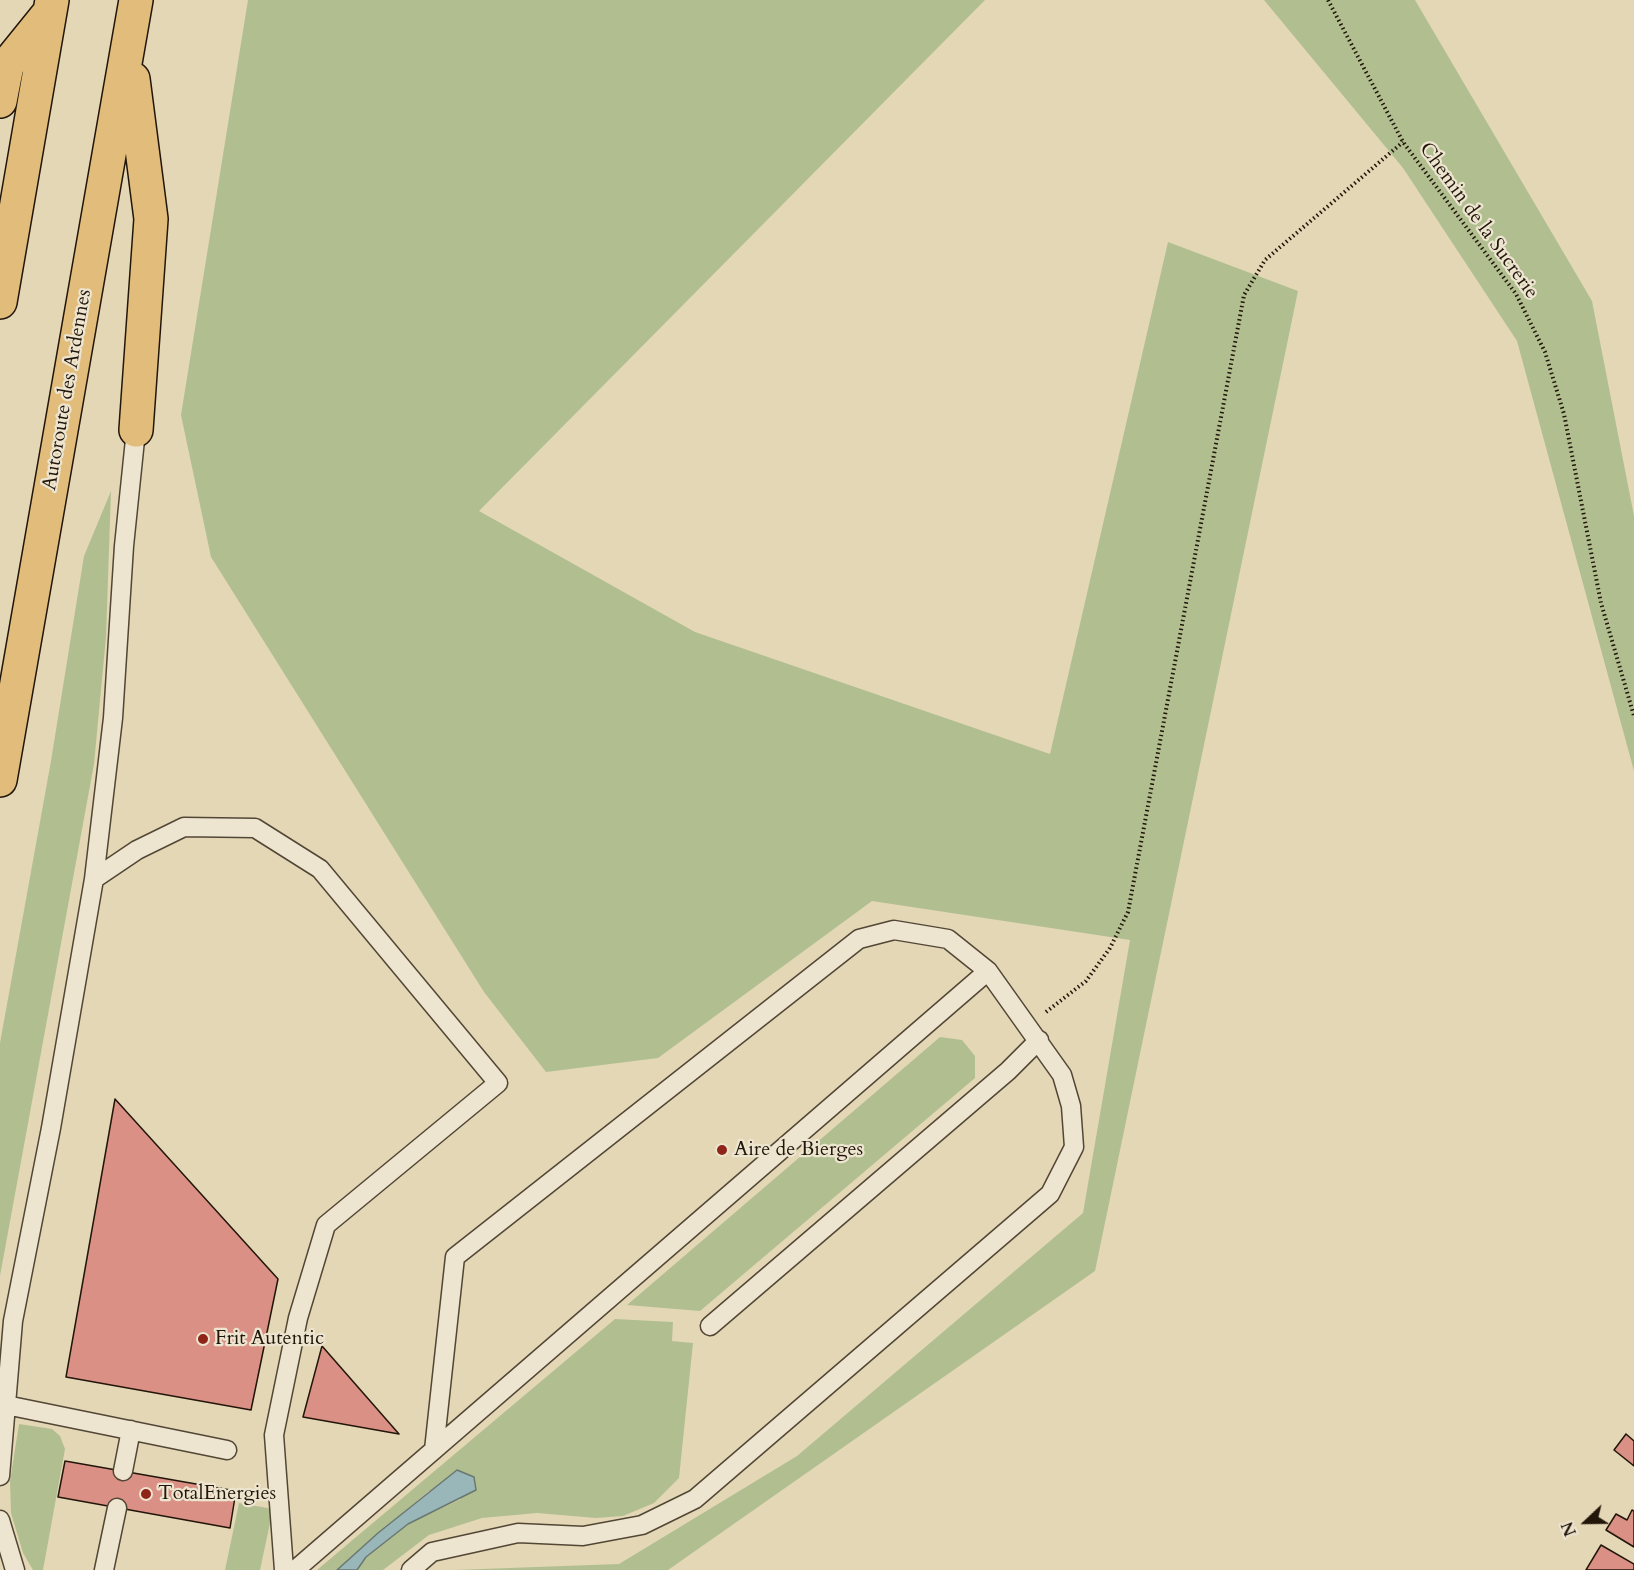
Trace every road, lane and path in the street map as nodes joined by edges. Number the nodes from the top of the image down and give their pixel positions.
1 (136, 0) edge
2 (1328, 0) edge
3 (51, 6) edge
4 (129, 42) junction
5 (0, 101) edge
6 (1403, 142) junction
7 (0, 302) edge
8 (136, 430) joint
9 (1634, 716) edge
10 (0, 780) edge
11 (94, 879) junction
12 (988, 971) junction
13 (1034, 1033) junction
14 (710, 1326) dead end
15 (6, 1405) junction
16 (131, 1430) junction
17 (227, 1450) dead end
18 (434, 1450) junction
19 (123, 1472) dead end
20 (0, 1476) edge
21 (117, 1508) dead end
22 (0, 1520) edge
23 (15, 1570) edge
24 (104, 1570) edge
25 (284, 1570) edge
26 (295, 1570) edge
27 (411, 1570) edge

1 - 4 highway, Autoroute des Ardennes
2 - 6 path, Chemin de la Sucrerie
3 - 5 highway
3 - 7 highway
4 - 8 highway
4 - 10 highway, Autoroute des Ardennes
6 - 9 path, Chemin de la Sucrerie
6 - 13 path
8 - 11 lane
11 - 15 lane
11 - 25 lane
12 - 13 lane
12 - 18 lane
12 - 18 lane
13 - 14 lane
13 - 27 lane
15 - 16 lane
15 - 20 lane
16 - 17 lane
16 - 19 lane
18 - 26 lane
21 - 24 lane
22 - 23 lane

